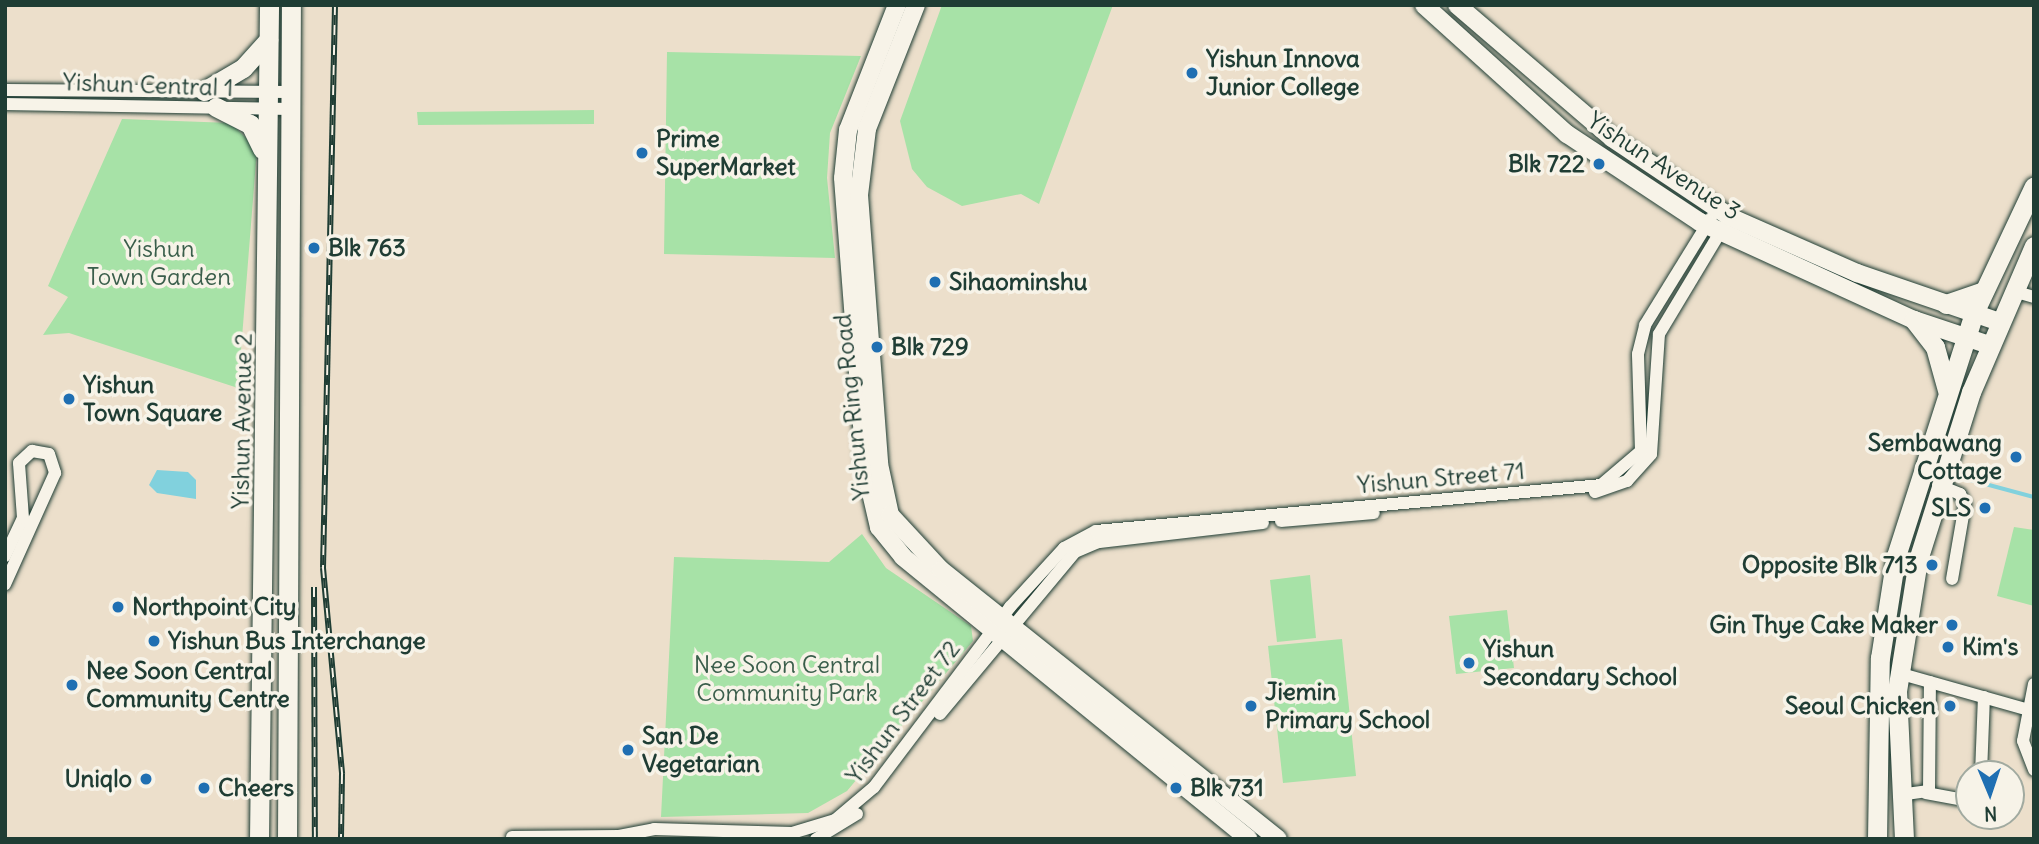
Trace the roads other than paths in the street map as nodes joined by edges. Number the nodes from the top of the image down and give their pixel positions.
1 (269, 5) edge
2 (291, 5) edge
3 (897, 5) edge
4 (915, 5) edge
5 (1423, 5) edge
6 (1457, 5) edge
7 (268, 40) junction
8 (5, 90) edge
9 (204, 91) junction
10 (265, 101) junction
11 (290, 101) junction
12 (5, 104) edge
13 (216, 107) junction
14 (264, 160) junction
15 (2034, 186) edge
16 (1724, 213) junction
17 (1713, 230) junction
18 (2034, 246) edge
19 (1984, 291) junction
20 (2013, 291) junction
21 (2034, 297) edge
22 (1946, 304) junction
23 (1974, 313) junction
24 (1914, 320) junction
25 (1999, 322) junction
26 (1967, 337) junction
27 (1989, 345) junction
28 (1638, 354) junction
29 (1656, 354) junction
30 (1947, 390) junction
31 (1938, 485) junction
32 (5, 556) edge
33 (1952, 579) dead end
34 (5, 584) edge
35 (1003, 626) junction
36 (1898, 673) junction
37 (1930, 682) junction
38 (2034, 684) edge
39 (1984, 697) junction
40 (2029, 710) junction
41 (1982, 760) edge
42 (2034, 770) edge
43 (1926, 793) junction
44 (1899, 795) junction
45 (1955, 798) edge
46 (512, 837) dead end
47 (625, 837) edge
48 (259, 839) edge
49 (287, 839) edge
50 (816, 839) edge
51 (1249, 839) edge
52 (1278, 839) edge
53 (1877, 839) edge
54 (1904, 839) edge

1 - 7 main road, Yishun Avenue 2
2 - 11 main road, Yishun Avenue 2
3 - 35 main road, Yishun Ring Road
4 - 35 main road, Yishun Ring Road
5 - 17 main road, Yishun Avenue 3
6 - 16 main road, Yishun Avenue 3
7 - 9 main road
7 - 10 main road, Yishun Avenue 2
8 - 9 street, Yishun Central 1
9 - 10 street, Yishun Central 1
10 - 11 street, Yishun Central 1
10 - 13 street, Yishun Central 1
10 - 14 main road, Yishun Avenue 2
11 - 49 main road, Yishun Avenue 2
12 - 13 street, Yishun Central 1
13 - 14 main road
14 - 48 main road, Yishun Avenue 2
15 - 19 main road
16 - 17 street, Yishun Street 71
16 - 22 main road, Yishun Avenue 3
17 - 24 main road, Yishun Avenue 3
17 - 28 street, Yishun Street 71
17 - 29 street, Yishun Street 71
18 - 20 main road
19 - 22 main road
19 - 23 main road
20 - 21 street
20 - 25 main road
22 - 23 main road, Yishun Avenue 3
23 - 25 main road, Yishun Avenue 3
23 - 26 main road
24 - 26 main road, Yishun Avenue 3
24 - 30 main road
25 - 27 main road
26 - 27 main road, Yishun Avenue 3
26 - 30 main road
27 - 31 main road
28 - 29 street
28 - 35 street, Yishun Street 71
29 - 35 street, Yishun Street 71
30 - 53 main road
31 - 33 street
31 - 36 main road
32 - 34 street
35 - 47 street, Yishun Street 72
35 - 50 street, Yishun Street 72
35 - 51 main road, Yishun Ring Road
35 - 52 main road, Yishun Ring Road
36 - 37 street
36 - 44 main road
37 - 39 street
37 - 43 street
38 - 40 street
39 - 40 street
39 - 41 street
40 - 42 street
43 - 44 street
43 - 45 street
44 - 54 main road
46 - 47 street, Yishun Street 72

